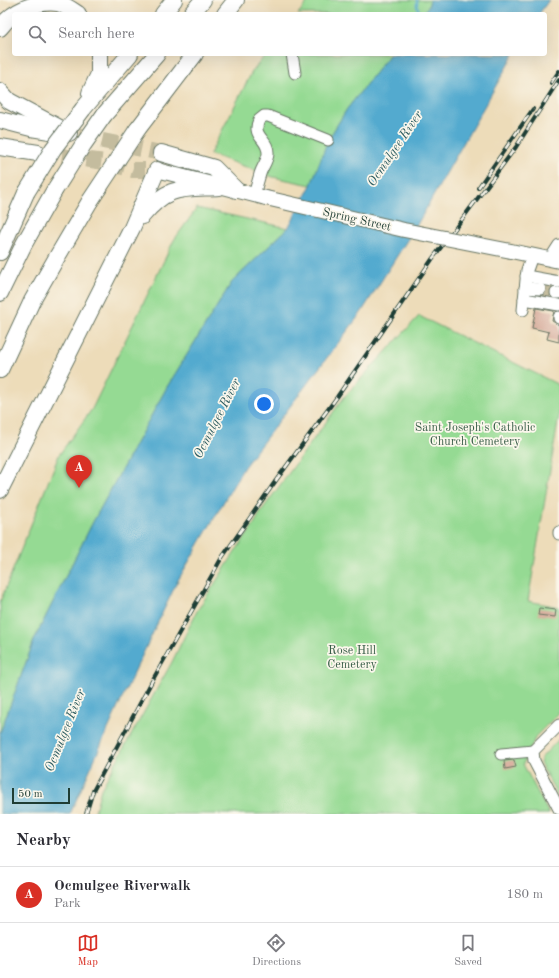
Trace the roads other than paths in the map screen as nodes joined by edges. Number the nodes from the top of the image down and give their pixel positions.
1 (174, 0) edge
2 (203, 0) edge
3 (236, 0) edge
4 (16, 12) edge
5 (74, 12) edge
6 (165, 12) edge
7 (193, 12) edge
8 (227, 12) edge
9 (12, 15) edge
10 (0, 28) edge
11 (99, 56) edge
12 (128, 56) edge
13 (155, 56) edge
14 (193, 56) edge
15 (292, 56) edge
16 (295, 73) dead end
17 (0, 91) edge
18 (83, 109) junction
19 (0, 120) edge
20 (0, 130) edge
21 (68, 133) tunnel mouth
22 (328, 140) dead end
23 (45, 142) junction
24 (0, 147) edge
25 (161, 153) tunnel mouth
26 (150, 168) joint
27 (218, 187) junction
28 (236, 190) junction
29 (260, 197) junction
30 (132, 228) junction
31 (559, 245) edge
32 (0, 252) edge
33 (532, 256) junction
34 (555, 260) edge
35 (526, 276) junction
36 (540, 289) tunnel mouth
37 (558, 289) edge
38 (0, 293) edge
39 (525, 293) junction
40 (559, 305) edge
41 (523, 310) dead end
42 (0, 370) edge
43 (0, 490) edge
44 (559, 725) edge
45 (533, 751) junction
46 (501, 754) dead end
47 (559, 809) edge

1 - 6 highway
2 - 7 highway
3 - 8 highway
4 - 5 highway
9 - 10 highway
11 - 18 highway
12 - 18 highway
13 - 38 highway, bridge
14 - 42 highway, bridge
15 - 16 street
17 - 21 highway
18 - 32 highway, bridge
19 - 23 highway
20 - 23 highway
22 - 29 street
23 - 24 highway
25 - 28 highway
26 - 27 main road, Spring Street
26 - 30 highway
27 - 28 main road, Spring Street
27 - 30 highway
28 - 29 main road, Spring Street
29 - 33 main road, Spring Street, bridge
30 - 43 highway
31 - 34 street
33 - 34 main road, Spring Street
33 - 35 street
35 - 37 street
35 - 39 street
36 - 39 street
39 - 40 street
39 - 41 street
44 - 45 street
45 - 46 street
45 - 47 street

